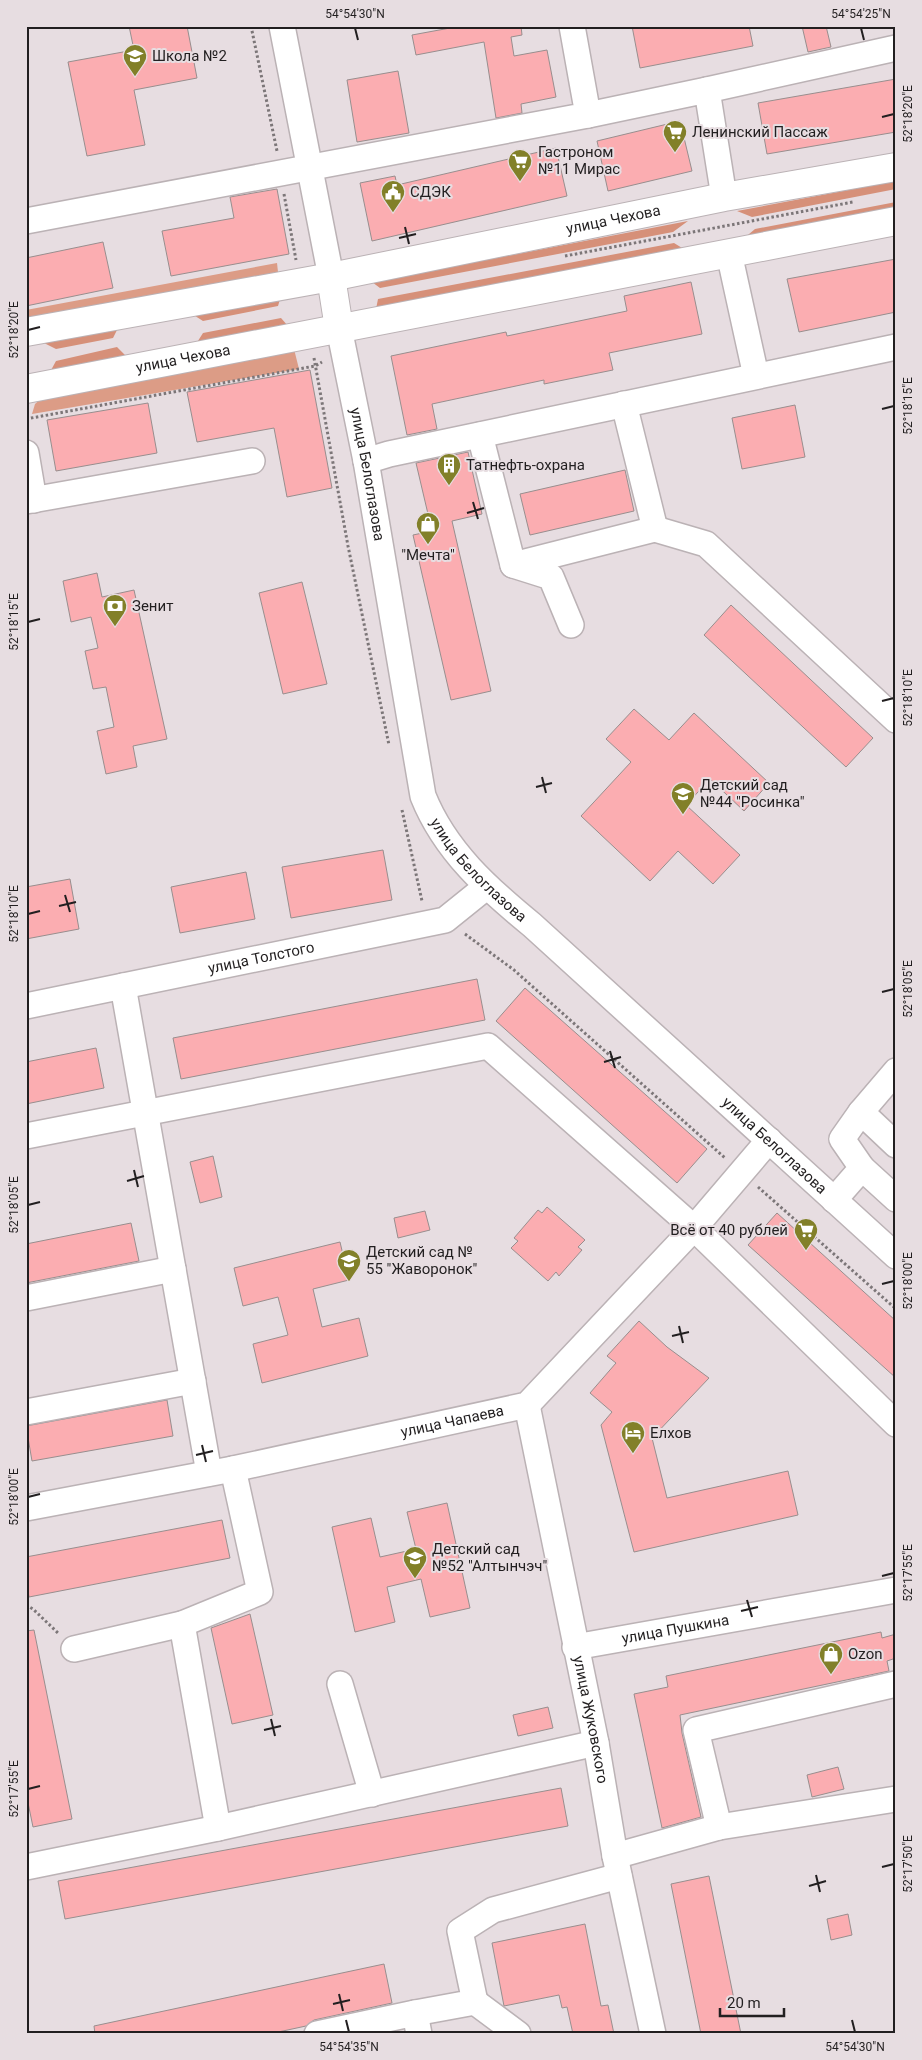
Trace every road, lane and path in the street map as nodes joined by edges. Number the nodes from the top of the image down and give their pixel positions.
1 (251, 26) edge
2 (282, 26) edge
3 (572, 26) edge
4 (896, 48) edge
5 (707, 90) junction
6 (588, 115) junction
7 (896, 167) edge
8 (310, 168) junction
9 (281, 174) junction
10 (724, 198) junction
11 (857, 202) dead end
12 (26, 221) edge
13 (896, 221) edge
14 (729, 253) junction
15 (559, 258) dead end
16 (298, 268) dead end
17 (331, 277) junction
18 (339, 328) junction
19 (26, 332) edge
20 (896, 347) edge
21 (313, 352) dead end
22 (326, 360) dead end
23 (315, 366) junction
24 (756, 376) junction
25 (26, 389) edge
26 (624, 404) junction
27 (26, 419) edge
28 (480, 435) junction
29 (26, 453) edge
30 (252, 461) dead end
31 (366, 461) junction
32 (30, 501) edge
33 (655, 529) junction
34 (513, 565) junction
35 (571, 625) dead end
36 (896, 720) edge
37 (389, 747) dead end
38 (401, 804) dead end
39 (486, 887) junction
40 (445, 920) junction
41 (123, 986) junction
42 (26, 1006) edge
43 (896, 1071) edge
44 (861, 1112) junction
45 (145, 1113) junction
46 (26, 1136) edge
47 (769, 1140) junction
48 (896, 1145) edge
49 (862, 1168) junction
50 (742, 1173) junction
51 (896, 1199) edge
52 (834, 1200) junction
53 (694, 1228) junction
54 (896, 1256) edge
55 (173, 1269) junction
56 (26, 1298) edge
57 (896, 1309) edge
58 (193, 1381) junction
59 (527, 1405) junction
60 (26, 1412) edge
61 (896, 1424) edge
62 (221, 1471) junction
63 (26, 1508) edge
64 (896, 1590) edge
65 (26, 1605) edge
66 (182, 1624) junction
67 (575, 1647) junction
68 (74, 1649) joint
69 (340, 1684) dead end
70 (896, 1684) edge
71 (596, 1743) junction
72 (372, 1794) junction
73 (896, 1799) edge
74 (718, 1826) junction
75 (218, 1828) junction
76 (27, 1861) edge
77 (617, 1866) junction
78 (475, 2002) junction
79 (417, 2024) edge
80 (317, 2034) edge
81 (518, 2034) edge
82 (653, 2034) edge

1 - 9 path
2 - 8 street
3 - 6 street
4 - 5 street
5 - 6 street
5 - 10 street
6 - 8 street
7 - 10 main road, улица Чехова
8 - 9 street
8 - 17 street
9 - 12 street
9 - 16 path
10 - 17 main road, улица Чехова
11 - 15 path
13 - 14 main road, улица Чехова
14 - 18 main road, улица Чехова
14 - 24 street
17 - 18 main road
17 - 19 main road, улица Чехова
18 - 25 main road, улица Чехова
18 - 31 street, улица Белоглазова
20 - 24 street
21 - 23 path
22 - 23 path
23 - 27 path
23 - 37 path
24 - 26 street
26 - 28 street
26 - 33 street
28 - 31 street
28 - 34 street
29 - 32 street
30 - 32 street
31 - 39 street, улица Белоглазова
33 - 34 street
33 - 36 street
34 - 35 street
38 - 40 path
39 - 40 street, улица Толстого
39 - 47 street, улица Белоглазова
40 - 41 street, улица Толстого
40 - 50 path
41 - 42 street, улица Толстого
41 - 45 street
43 - 44 street
44 - 48 street
44 - 49 street
45 - 46 street
45 - 53 street
45 - 55 street
47 - 50 street
47 - 52 street, улица Белоглазова
49 - 51 street
49 - 52 street
50 - 53 street
50 - 57 path
52 - 54 street, улица Белоглазова
53 - 59 street
53 - 61 street
55 - 56 street
55 - 58 street
58 - 60 street
58 - 62 street
59 - 62 street, улица Чапаева
59 - 67 street, улица Жуковского
62 - 63 street, улица Чапаева
62 - 66 street
64 - 67 street, улица Пушкина
65 - 68 path
66 - 68 street
66 - 75 street
67 - 71 street, улица Жуковского
69 - 72 street
70 - 74 street
71 - 72 street
71 - 77 street, улица Жуковского
72 - 75 street
73 - 74 street
74 - 77 street
75 - 76 street
77 - 78 street
77 - 82 street, улица Жуковского
78 - 79 street
78 - 81 street
79 - 80 street

